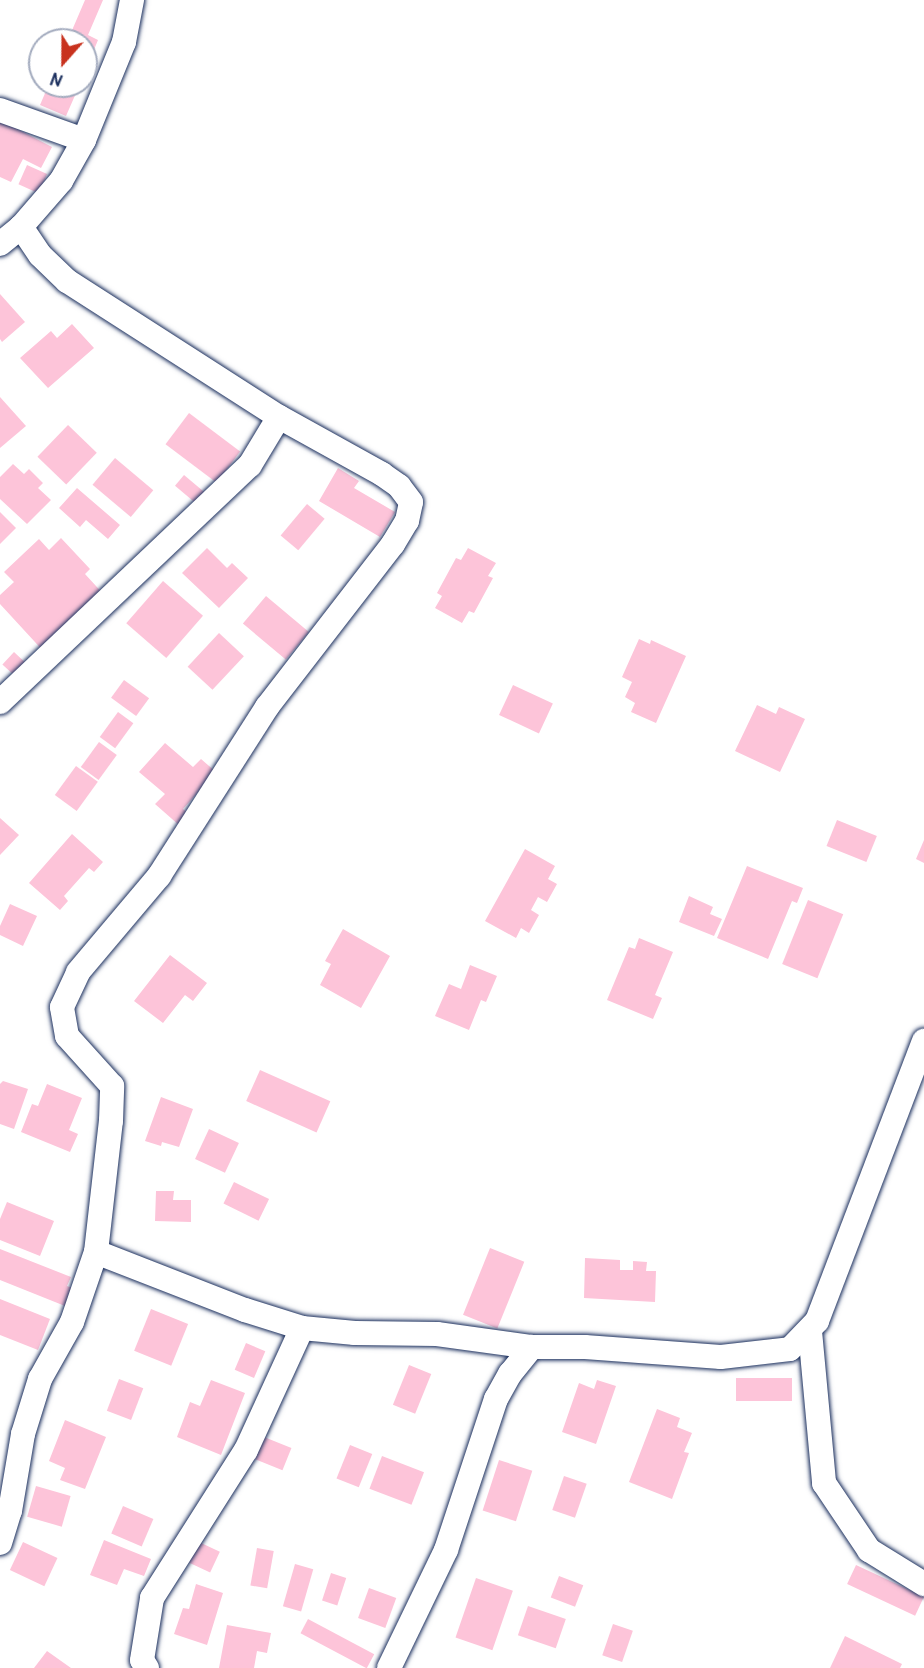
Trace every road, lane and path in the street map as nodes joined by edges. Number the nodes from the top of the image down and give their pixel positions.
1 (132, 0) edge
2 (0, 110) edge
3 (84, 140) junction
4 (21, 227) junction
5 (0, 244) edge
6 (279, 417) junction
7 (0, 702) edge
8 (924, 1041) edge
9 (96, 1252) junction
10 (302, 1328) junction
11 (810, 1331) junction
12 (531, 1348) junction
13 (0, 1543) edge
14 (924, 1584) edge
15 (147, 1668) edge
16 (389, 1668) edge

1 - 3 street
2 - 3 street
3 - 4 street
4 - 5 street
4 - 6 street
6 - 7 street
6 - 9 street
8 - 11 street
9 - 10 street
9 - 13 street
10 - 12 street
10 - 15 street
11 - 12 street
11 - 14 street
12 - 16 street

